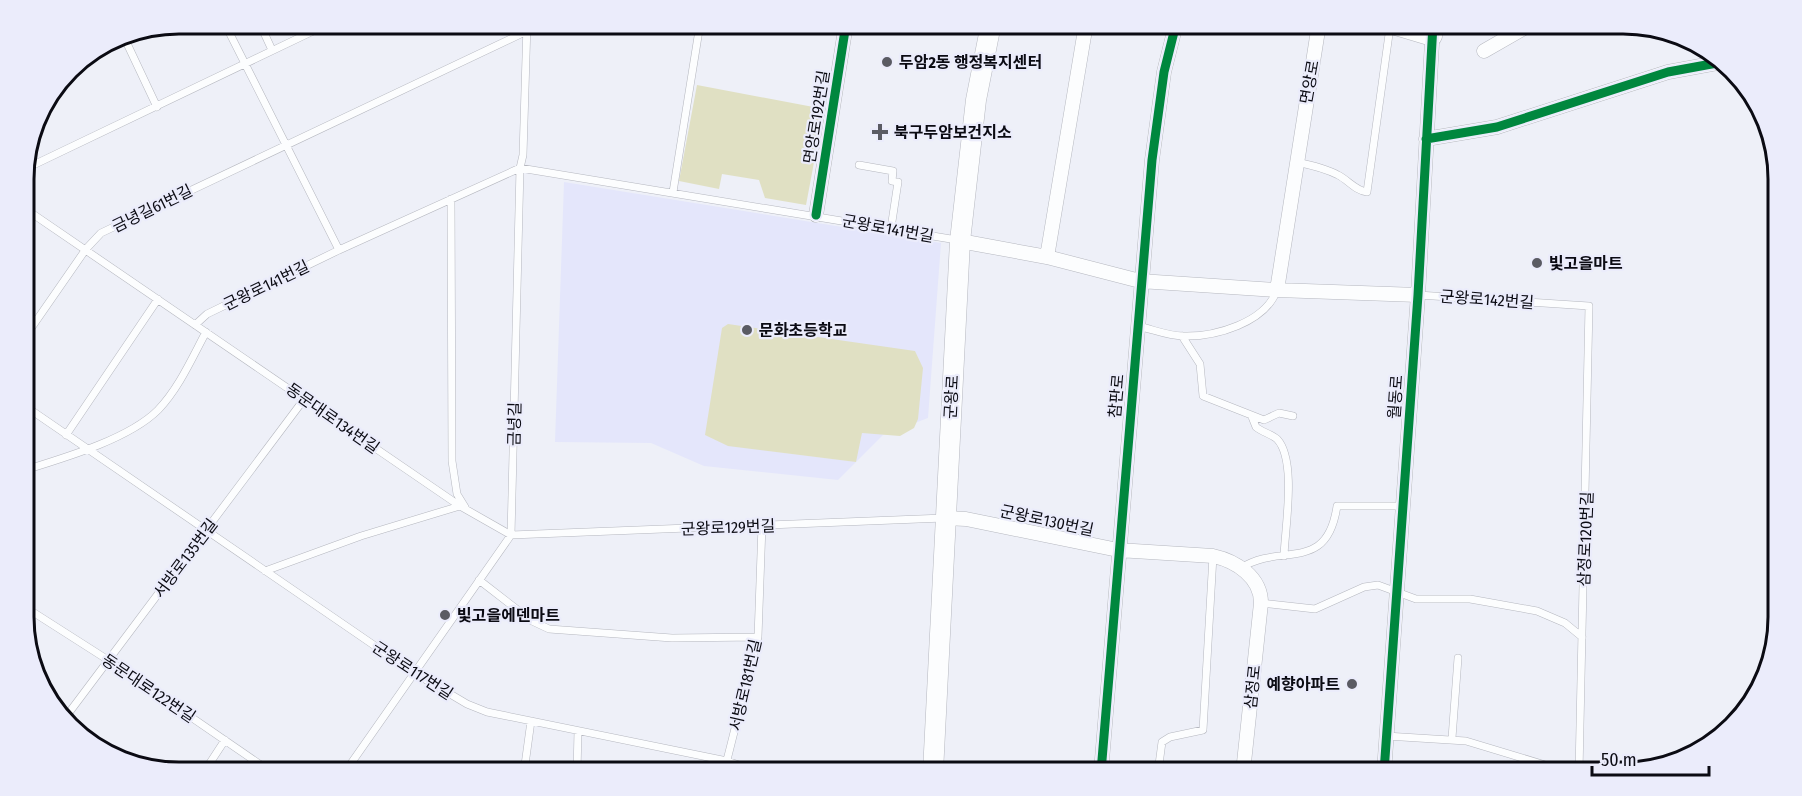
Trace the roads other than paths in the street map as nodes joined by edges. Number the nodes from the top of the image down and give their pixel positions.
1 (230, 34) edge
2 (265, 34) edge
3 (306, 34) edge
4 (513, 34) edge
5 (527, 34) edge
6 (698, 34) edge
7 (844, 34) edge
8 (989, 34) edge
9 (1084, 34) edge
10 (1174, 34) edge
11 (1317, 34) edge
12 (1390, 34) edge
13 (1433, 34) edge
14 (1514, 34) edge
15 (127, 44) edge
16 (272, 50) junction
17 (1484, 51) dead end
18 (1710, 64) edge
19 (245, 65) junction
20 (157, 107) junction
21 (1426, 139) junction
22 (286, 144) junction
23 (1296, 162) junction
24 (36, 164) edge
25 (859, 165) dead end
26 (520, 168) junction
27 (673, 192) junction
28 (451, 199) junction
29 (35, 215) edge
30 (816, 215) junction
31 (891, 228) junction
32 (960, 241) junction
33 (86, 249) junction
34 (339, 250) junction
35 (1047, 257) junction
36 (1140, 281) junction
37 (1277, 290) junction
38 (1418, 295) junction
39 (158, 299) junction
40 (1589, 306) joint
41 (35, 323) edge
42 (195, 325) junction
43 (1137, 326) junction
44 (206, 332) junction
45 (1182, 336) junction
46 (305, 398) junction
47 (34, 413) edge
48 (1293, 416) dead end
49 (1252, 417) junction
50 (66, 435) junction
51 (88, 450) junction
52 (34, 467) edge
53 (1403, 506) junction
54 (463, 508) junction
55 (945, 518) junction
56 (762, 525) junction
57 (204, 531) junction
58 (512, 535) junction
59 (1118, 550) junction
60 (1213, 556) junction
61 (1284, 556) junction
62 (1240, 568) junction
63 (265, 571) junction
64 (479, 580) junction
65 (1396, 590) junction
66 (1261, 603) junction
67 (34, 613) edge
68 (758, 637) junction
69 (1582, 637) junction
70 (1458, 658) dead end
71 (108, 660) junction
72 (413, 672) junction
73 (70, 711) edge
74 (531, 721) junction
75 (578, 731) junction
76 (1386, 736) junction
77 (1452, 738) junction
78 (225, 740) junction
79 (727, 761) joint
80 (933, 761) edge
81 (1102, 761) edge
82 (1159, 761) edge
83 (1244, 761) edge
84 (1385, 761) edge
85 (1534, 761) edge
86 (1579, 761) edge
87 (211, 762) edge
88 (257, 762) edge
89 (352, 762) edge
90 (525, 762) edge
91 (578, 762) edge

1 - 19 lane
2 - 16 lane
3 - 16 lane
4 - 22 lane, 금녕길61번길
5 - 26 lane, 금녕길
6 - 27 lane
7 - 30 street, 면앙로192번길
8 - 32 main road, 군왕로
9 - 35 street
10 - 36 street, 참판로
11 - 23 street, 면앙로
12 - 23 lane
13 - 21 street, 월동로
14 - 17 street
15 - 20 lane
16 - 19 lane
18 - 21 street
19 - 20 lane
19 - 22 lane
20 - 24 lane
21 - 38 street, 월동로
22 - 33 lane, 금녕길61번길
22 - 34 lane
23 - 37 street
25 - 31 lane
26 - 27 lane, 군왕로141번길
26 - 28 lane, 군왕로141번길
26 - 58 lane, 금녕길
27 - 30 lane, 군왕로141번길
28 - 34 lane, 군왕로141번길
28 - 54 lane
29 - 33 lane, 동문대로134번길
30 - 31 lane, 군왕로141번길
31 - 32 lane, 군왕로141번길
32 - 35 street, 군왕로142번길
32 - 55 main road, 군왕로
33 - 39 lane, 동문대로134번길
33 - 41 lane, 금녕길61번길
34 - 42 lane, 군왕로141번길
35 - 36 street, 군왕로142번길
36 - 37 street, 군왕로142번길
36 - 43 street, 참판로
37 - 38 street, 군왕로142번길
37 - 45 lane
38 - 40 lane, 군왕로142번길
38 - 53 street, 월동로
39 - 42 lane, 동문대로134번길
39 - 50 lane
40 - 69 lane, 삼정로120번길
42 - 44 lane, 동문대로134번길
43 - 45 lane
43 - 59 street, 참판로
44 - 46 lane, 동문대로134번길
44 - 51 lane
45 - 49 lane
46 - 54 lane, 동문대로134번길
46 - 57 lane, 서방로135번길
47 - 50 lane, 군왕로117번길
48 - 49 lane
49 - 61 lane
50 - 51 lane, 군왕로117번길
51 - 52 lane
51 - 57 lane, 군왕로117번길
53 - 61 lane
53 - 65 street, 월동로
54 - 58 lane, 동문대로134번길
54 - 63 lane
55 - 56 lane, 군왕로129번길
55 - 59 street, 군왕로130번길
55 - 80 main road, 군왕로
56 - 58 lane, 군왕로129번길
56 - 68 lane, 서방로181번길
57 - 63 lane, 군왕로117번길
57 - 71 lane, 서방로135번길
58 - 64 lane
59 - 60 street, 군왕로130번길
59 - 81 street, 참판로
60 - 62 street, 군왕로130번길
60 - 82 lane
61 - 62 lane
62 - 66 street, 군왕로130번길
63 - 72 lane, 군왕로117번길
64 - 68 lane
64 - 72 lane
65 - 66 lane
65 - 69 lane
65 - 76 street, 월동로
66 - 83 street, 삼정로
67 - 71 lane, 동문대로122번길
68 - 79 lane, 서방로181번길
69 - 86 lane, 삼정로120번길
70 - 77 lane
71 - 73 lane, 서방로135번길
71 - 78 lane, 동문대로122번길
72 - 74 lane, 군왕로117번길
72 - 89 lane
74 - 75 lane, 군왕로117번길
74 - 90 lane
75 - 79 lane, 군왕로117번길
75 - 91 lane
76 - 77 lane
76 - 84 street, 월동로
77 - 85 lane
78 - 87 lane
78 - 88 lane, 동문대로122번길

